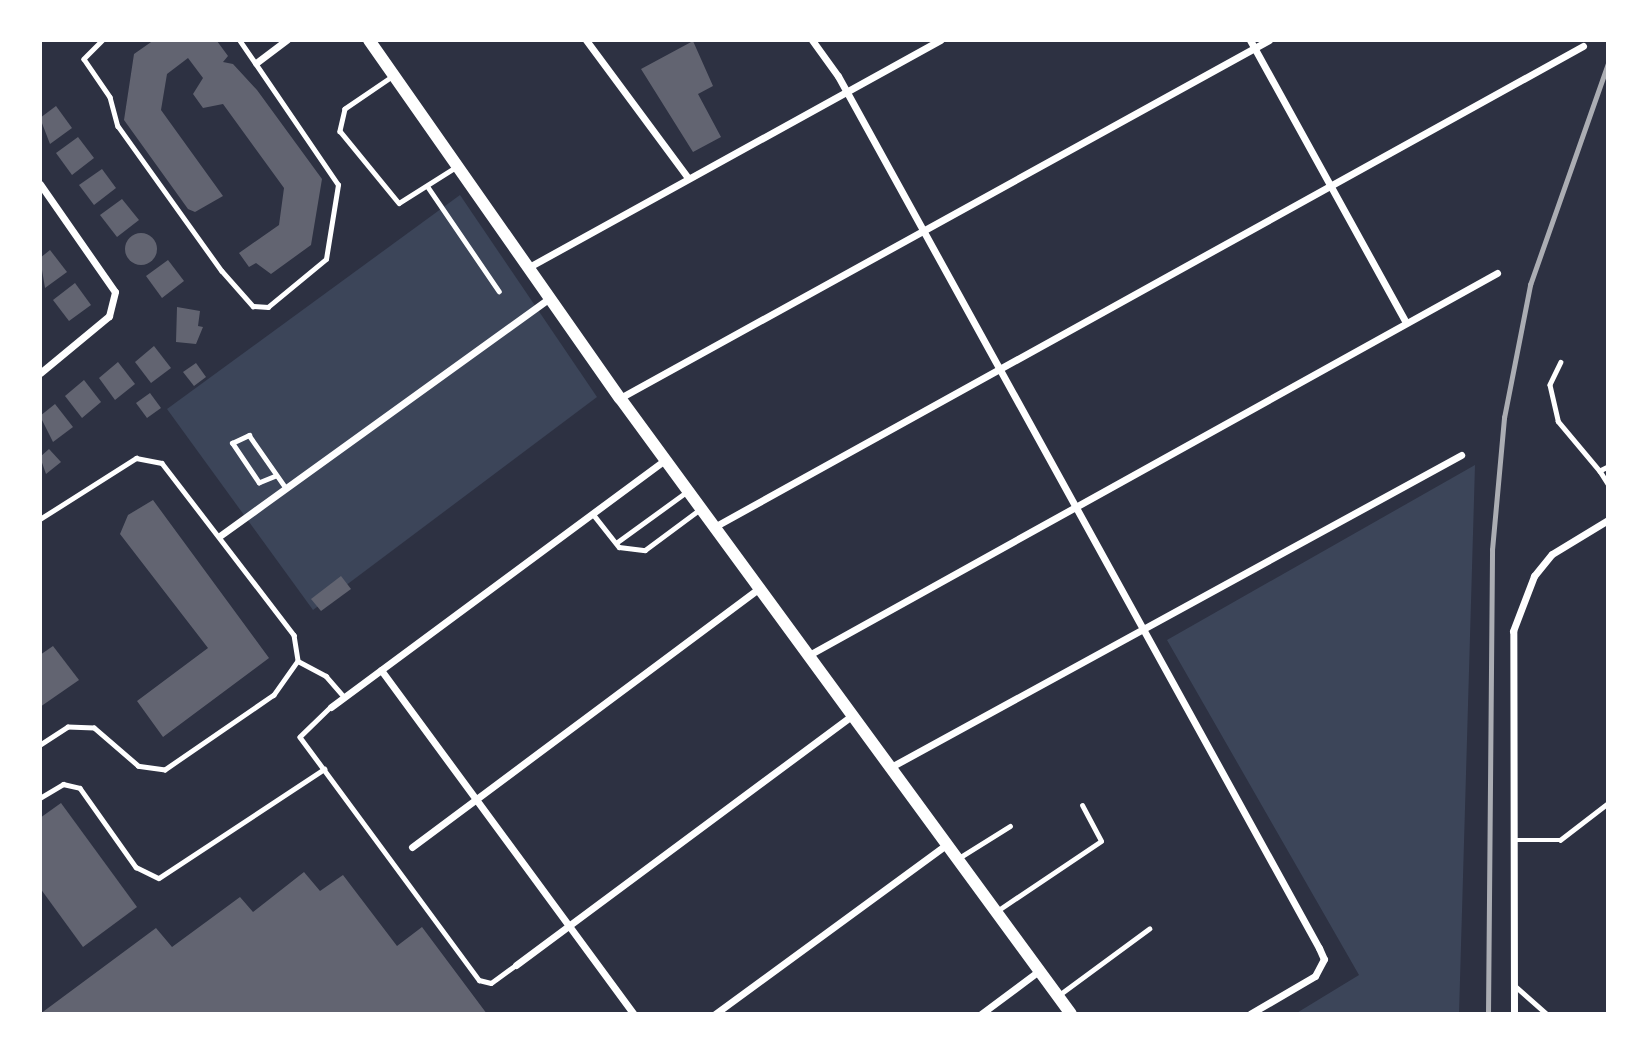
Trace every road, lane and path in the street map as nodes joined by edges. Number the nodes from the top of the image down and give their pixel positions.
1 (103, 40) edge
2 (239, 40) edge
3 (287, 40) edge
4 (369, 40) edge
5 (586, 40) edge
6 (812, 40) edge
7 (940, 40) edge
8 (1250, 40) edge
9 (1269, 40) edge
10 (1583, 46) dead end
11 (1254, 48) junction
12 (256, 63) junction
13 (395, 75) junction
14 (847, 93) junction
15 (459, 165) junction
16 (688, 178) junction
17 (40, 184) edge
18 (428, 187) junction
19 (1331, 188) junction
20 (925, 233) junction
21 (529, 267) junction
22 (1497, 273) dead end
23 (499, 291) dead end
24 (550, 298) junction
25 (1406, 323) junction
26 (1562, 362) dead end
27 (1000, 372) junction
28 (40, 373) edge
29 (620, 398) junction
30 (1461, 455) dead end
31 (666, 459) junction
32 (1608, 467) edge
33 (1600, 471) junction
34 (276, 476) junction
35 (1608, 484) edge
36 (286, 489) junction
37 (689, 490) junction
38 (1075, 507) junction
39 (702, 508) junction
40 (593, 513) junction
41 (40, 519) edge
42 (1608, 520) edge
43 (716, 526) junction
44 (221, 535) junction
45 (616, 543) junction
46 (761, 588) junction
47 (1144, 631) junction
48 (809, 655) junction
49 (298, 661) junction
50 (381, 670) junction
51 (344, 698) junction
52 (331, 707) joint
53 (853, 715) junction
54 (40, 745) edge
55 (891, 767) junction
56 (324, 769) junction
57 (40, 798) edge
58 (475, 799) junction
59 (1608, 803) edge
60 (1082, 806) dead end
61 (1010, 826) dead end
62 (1512, 841) junction
63 (947, 844) junction
64 (412, 847) dead end
65 (958, 859) junction
66 (997, 911) junction
67 (568, 924) junction
68 (1149, 929) dead end
69 (516, 965) joint
70 (1040, 970) junction
71 (1511, 982) junction
72 (1058, 995) junction
73 (634, 1014) edge
74 (715, 1014) edge
75 (981, 1014) edge
76 (1072, 1014) edge
77 (1250, 1014) edge
78 (1514, 1014) edge
79 (1547, 1014) edge

1 - 12 lane
2 - 12 lane
3 - 12 street
4 - 13 main road
5 - 16 street
6 - 14 street
7 - 14 street
8 - 11 street
9 - 11 street
10 - 19 street
11 - 19 street
11 - 20 street
13 - 15 main road
13 - 18 lane
14 - 16 street
14 - 20 street
15 - 18 lane
15 - 21 main road
16 - 21 street
17 - 28 street
18 - 23 lane
19 - 25 street
19 - 27 street
20 - 27 street
20 - 29 street
21 - 24 main road
22 - 25 street
24 - 29 main road
24 - 36 street
25 - 38 street
26 - 33 lane
27 - 38 street
27 - 43 street
29 - 31 main road
30 - 47 street
31 - 37 main road
31 - 40 street
32 - 33 lane
33 - 35 lane
34 - 34 lane
34 - 36 lane
36 - 44 street
37 - 39 main road
37 - 45 lane
38 - 47 street
38 - 48 street
39 - 43 main road
39 - 45 lane
40 - 45 lane
40 - 50 street
41 - 44 lane
42 - 62 street
43 - 46 main road
44 - 49 lane
46 - 48 main road
46 - 58 street
47 - 55 street
47 - 77 street
48 - 53 main road
49 - 51 lane
49 - 54 lane
50 - 51 street
50 - 58 street
51 - 52 street
52 - 56 lane
53 - 55 main road
53 - 67 street
55 - 63 main road
56 - 57 lane
56 - 69 lane
58 - 64 street
58 - 67 street
59 - 62 lane
60 - 66 lane
61 - 65 lane
62 - 71 street
63 - 65 main road
63 - 74 street
65 - 66 main road
66 - 70 main road
67 - 69 street
67 - 73 street
68 - 72 lane
70 - 72 main road
70 - 75 street
71 - 78 street
71 - 79 lane
72 - 76 main road

